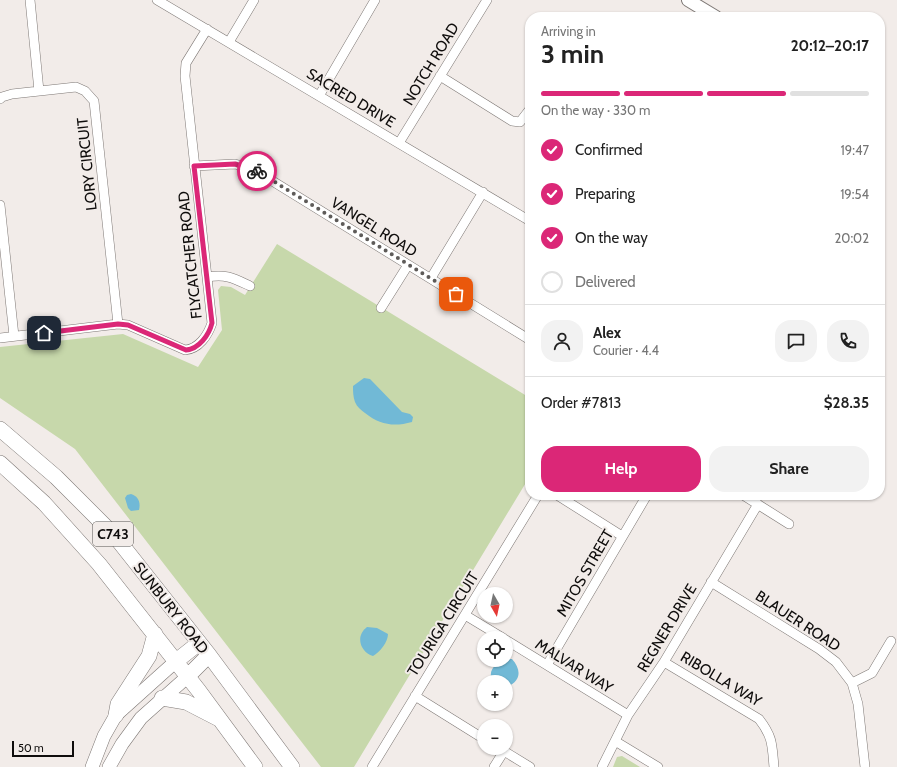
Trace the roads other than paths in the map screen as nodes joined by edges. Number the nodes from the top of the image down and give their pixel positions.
1 (30, 0) edge
2 (157, 0) edge
3 (254, 0) edge
4 (376, 0) edge
5 (487, 0) edge
6 (688, 0) edge
7 (708, 12) edge
8 (207, 29) junction
9 (229, 42) junction
10 (440, 76) junction
11 (39, 91) junction
12 (319, 96) junction
13 (0, 99) edge
14 (525, 116) edge
15 (399, 143) junction
16 (194, 166) junction
17 (483, 192) junction
18 (0, 206) edge
19 (525, 218) edge
20 (408, 265) junction
21 (207, 277) junction
22 (431, 278) junction
23 (250, 286) dead end
24 (381, 308) dead end
25 (118, 324) junction
26 (14, 336) junction
27 (525, 337) edge
28 (0, 338) edge
29 (0, 429) edge
30 (0, 463) edge
31 (535, 500) edge
32 (565, 500) edge
33 (645, 500) edge
34 (751, 500) edge
35 (758, 504) junction
36 (789, 524) dead end
37 (622, 536) junction
38 (711, 582) junction
39 (465, 615) junction
40 (491, 631) edge
41 (155, 634) junction
42 (892, 641) dead end
43 (199, 643) junction
44 (513, 644) edge
45 (209, 655) junction
46 (175, 662) junction
47 (664, 662) junction
48 (547, 665) junction
49 (187, 677) junction
50 (852, 683) junction
51 (415, 696) junction
52 (162, 698) junction
53 (116, 715) junction
54 (628, 715) junction
55 (221, 720) junction
56 (477, 735) edge
57 (615, 741) junction
58 (499, 755) edge
59 (511, 755) edge
60 (92, 767) edge
61 (109, 767) edge
62 (256, 767) edge
63 (292, 767) edge
64 (372, 767) edge
65 (494, 767) edge
66 (530, 767) edge
67 (602, 767) edge
68 (658, 767) edge
69 (774, 767) edge
70 (865, 767) edge

1 - 11 street
2 - 8 street, SACRED DRIVE
3 - 9 street
4 - 12 street
5 - 10 street, NOTCH ROAD
6 - 7 street
8 - 9 street, SACRED DRIVE
8 - 16 street, FLYCATCHER ROAD
9 - 12 street, SACRED DRIVE
10 - 14 street
10 - 15 street, NOTCH ROAD
11 - 13 street, LORY CIRCUIT
11 - 25 street, LORY CIRCUIT
12 - 15 street, SACRED DRIVE
15 - 17 street, SACRED DRIVE
16 - 20 street, VANGEL ROAD
16 - 21 street, FLYCATCHER ROAD
17 - 19 street, SACRED DRIVE
17 - 22 street
18 - 26 street
20 - 22 street, VANGEL ROAD
20 - 24 street
21 - 23 street
21 - 25 street, FLYCATCHER ROAD
22 - 27 street, VANGEL ROAD
25 - 26 street, FLYCATCHER ROAD
26 - 28 street, FLYCATCHER ROAD
29 - 43 main road, SUNBURY ROAD / C743
30 - 41 main road, SUNBURY ROAD / C743
31 - 39 street, TOURIGA CIRCUIT
32 - 37 street
33 - 37 street, MITOS STREET
34 - 35 street
35 - 36 street
35 - 38 street, REGNER DRIVE
37 - 48 street, MITOS STREET
38 - 47 street, REGNER DRIVE
38 - 50 street, BLAUER ROAD
39 - 40 street
39 - 51 street, TOURIGA CIRCUIT
41 - 46 main road, SUNBURY ROAD / C743
41 - 53 main road
42 - 50 street
43 - 45 main road, SUNBURY ROAD / C743
43 - 46 main road
44 - 48 street, MALVAR WAY
45 - 49 main road
45 - 63 main road, SUNBURY ROAD / C743
46 - 49 main road, SUNBURY ROAD / C743
46 - 53 main road
47 - 54 street, REGNER DRIVE
47 - 69 street, RIBOLLA WAY
48 - 54 street, MALVAR WAY
49 - 52 main road
49 - 55 main road, SUNBURY ROAD / C743
50 - 70 street, BLAUER ROAD
51 - 56 street
51 - 64 street, TOURIGA CIRCUIT
52 - 55 main road
52 - 61 main road
53 - 60 main road
54 - 57 street, REGNER DRIVE
55 - 62 main road, SUNBURY ROAD / C743
57 - 67 street, REGNER DRIVE
57 - 68 street
58 - 65 street
59 - 66 street

